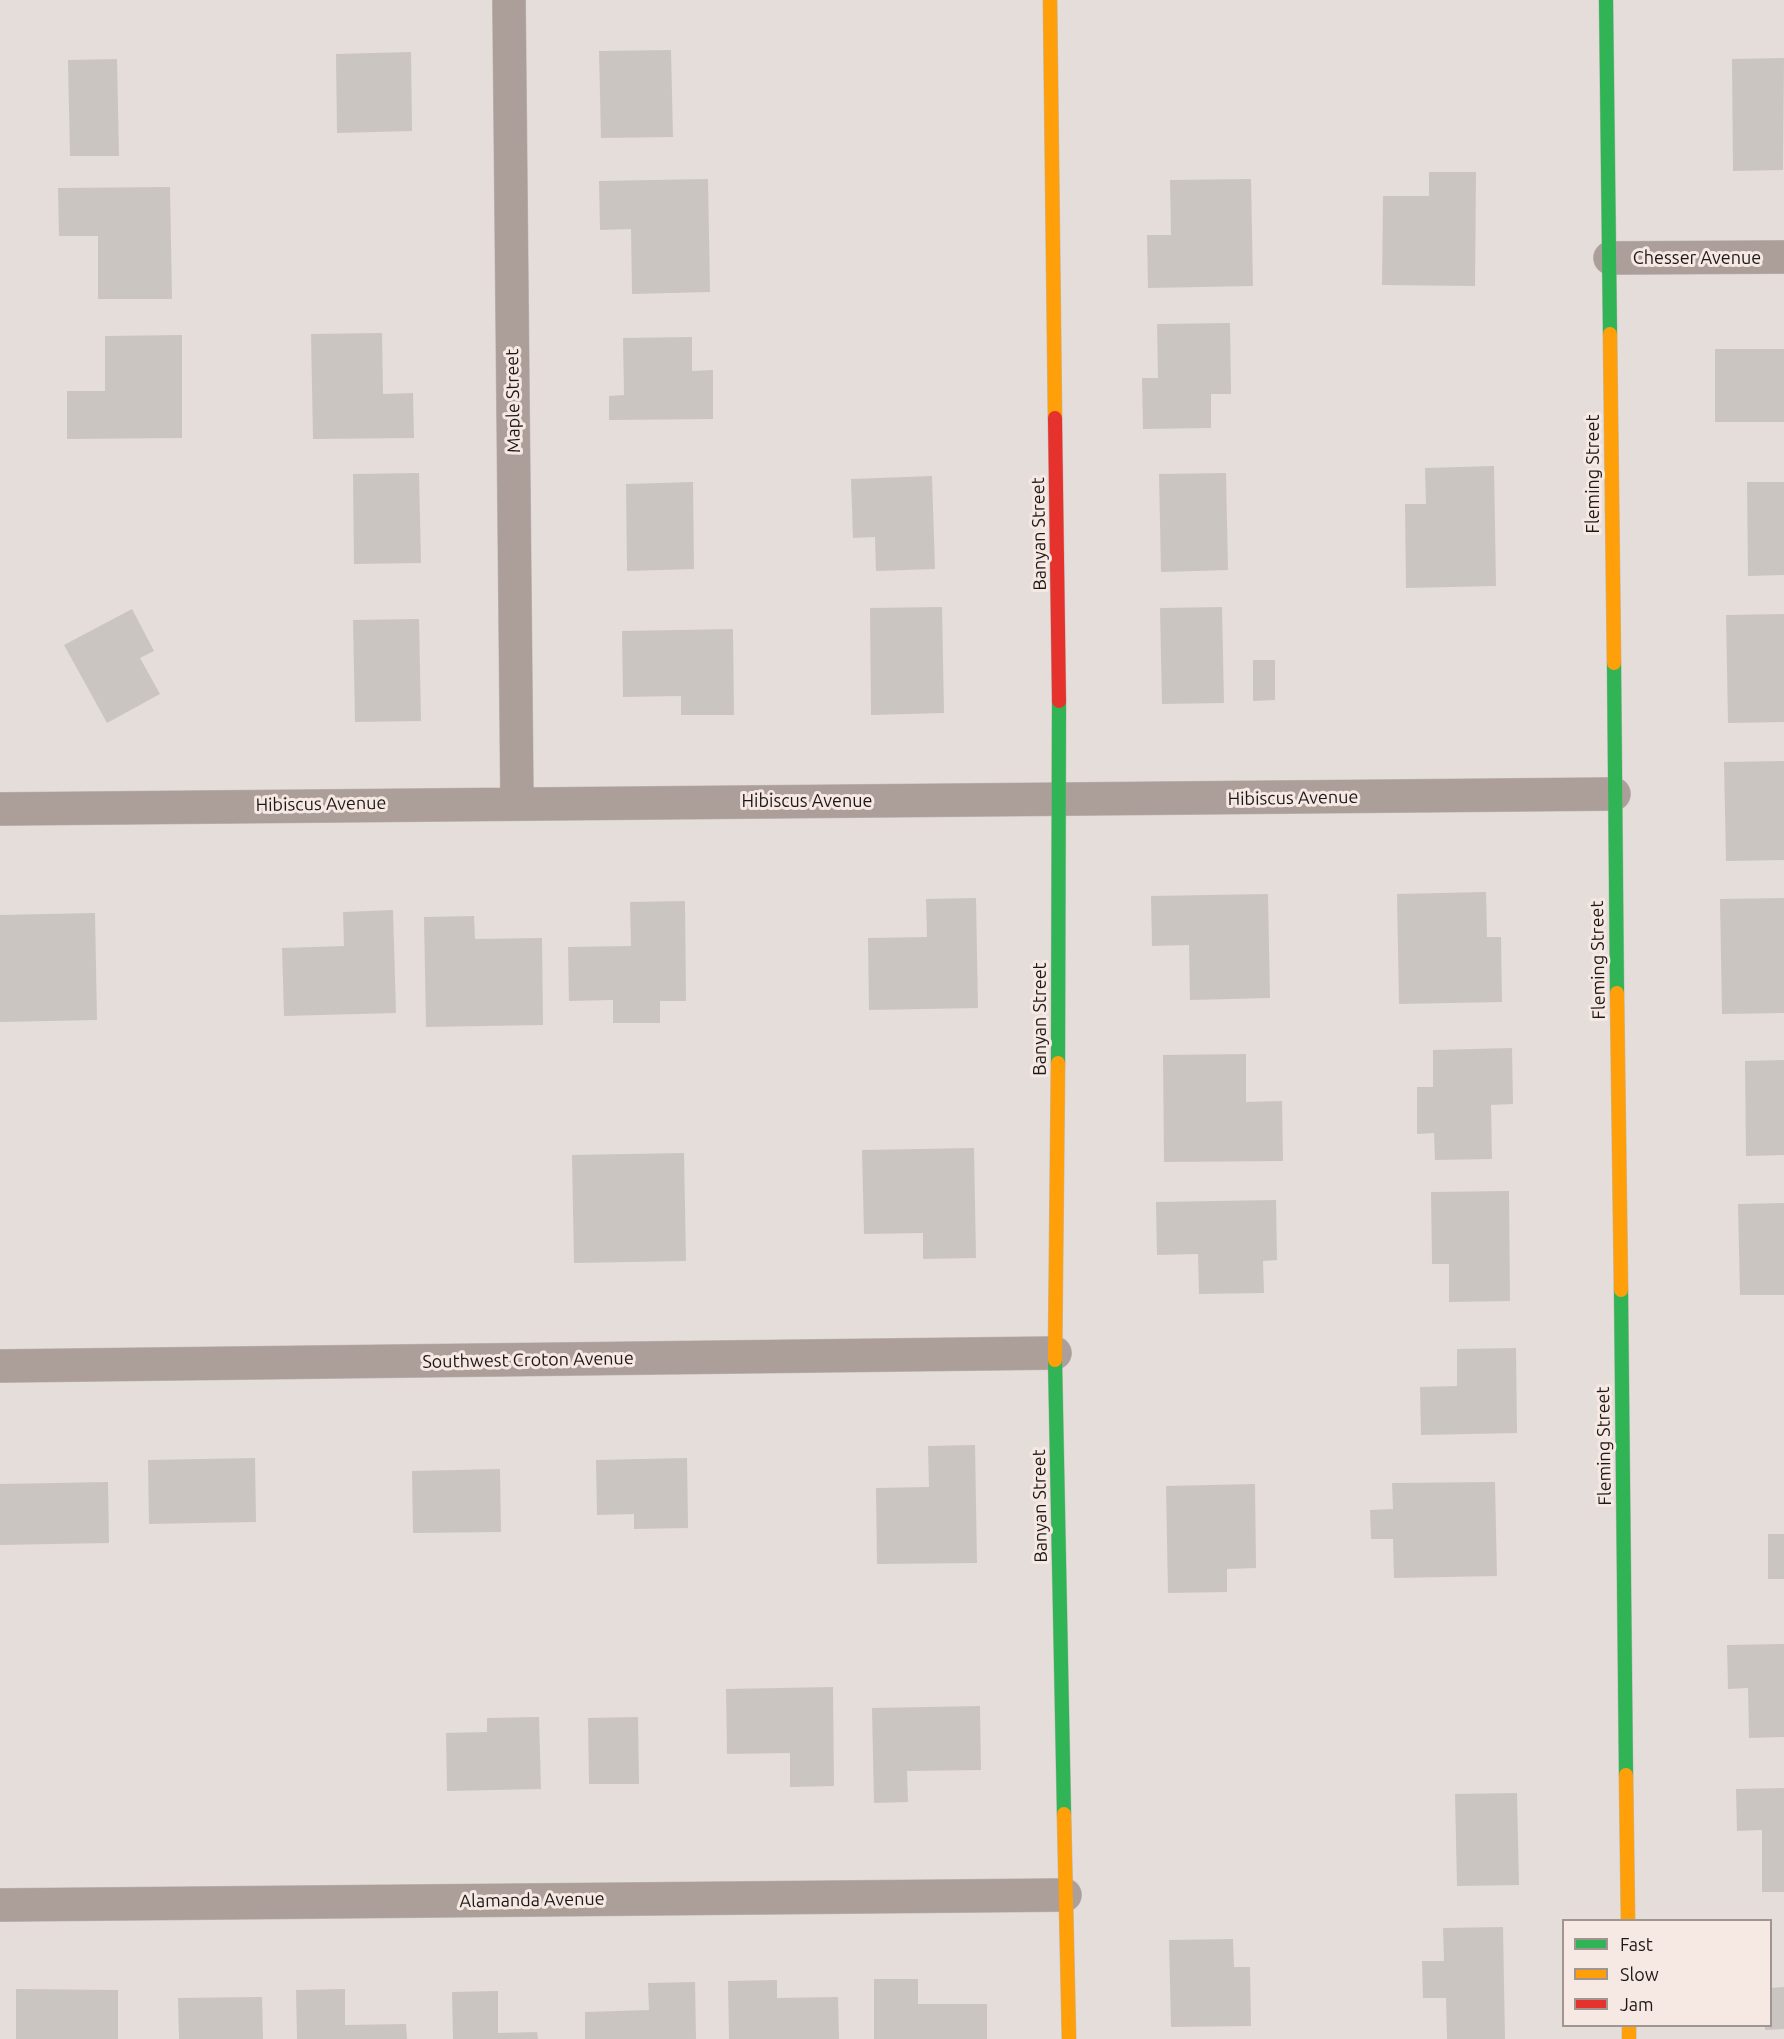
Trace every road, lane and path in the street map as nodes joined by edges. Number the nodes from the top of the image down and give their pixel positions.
1 (509, 0) edge
2 (1050, 0) edge
3 (1606, 0) edge
4 (1784, 257) edge
5 (1610, 258) junction
6 (1614, 794) junction
7 (1060, 800) junction
8 (517, 802) junction
9 (0, 808) edge
10 (1055, 1353) junction
11 (0, 1366) edge
12 (1065, 1895) junction
13 (0, 1905) edge
14 (1628, 1919) edge
15 (1069, 2039) edge

1 - 8 street, Maple Street
2 - 7 street, Banyan Street
3 - 5 street, Fleming Street
4 - 5 street, Chesser Avenue
5 - 6 street, Fleming Street
6 - 7 street, Hibiscus Avenue
6 - 14 street, Fleming Street
7 - 8 street, Hibiscus Avenue
7 - 10 street, Banyan Street
8 - 9 street, Hibiscus Avenue
10 - 11 street, Southwest Croton Avenue
10 - 12 street, Banyan Street
12 - 13 street, Alamanda Avenue
12 - 15 street, Banyan Street

